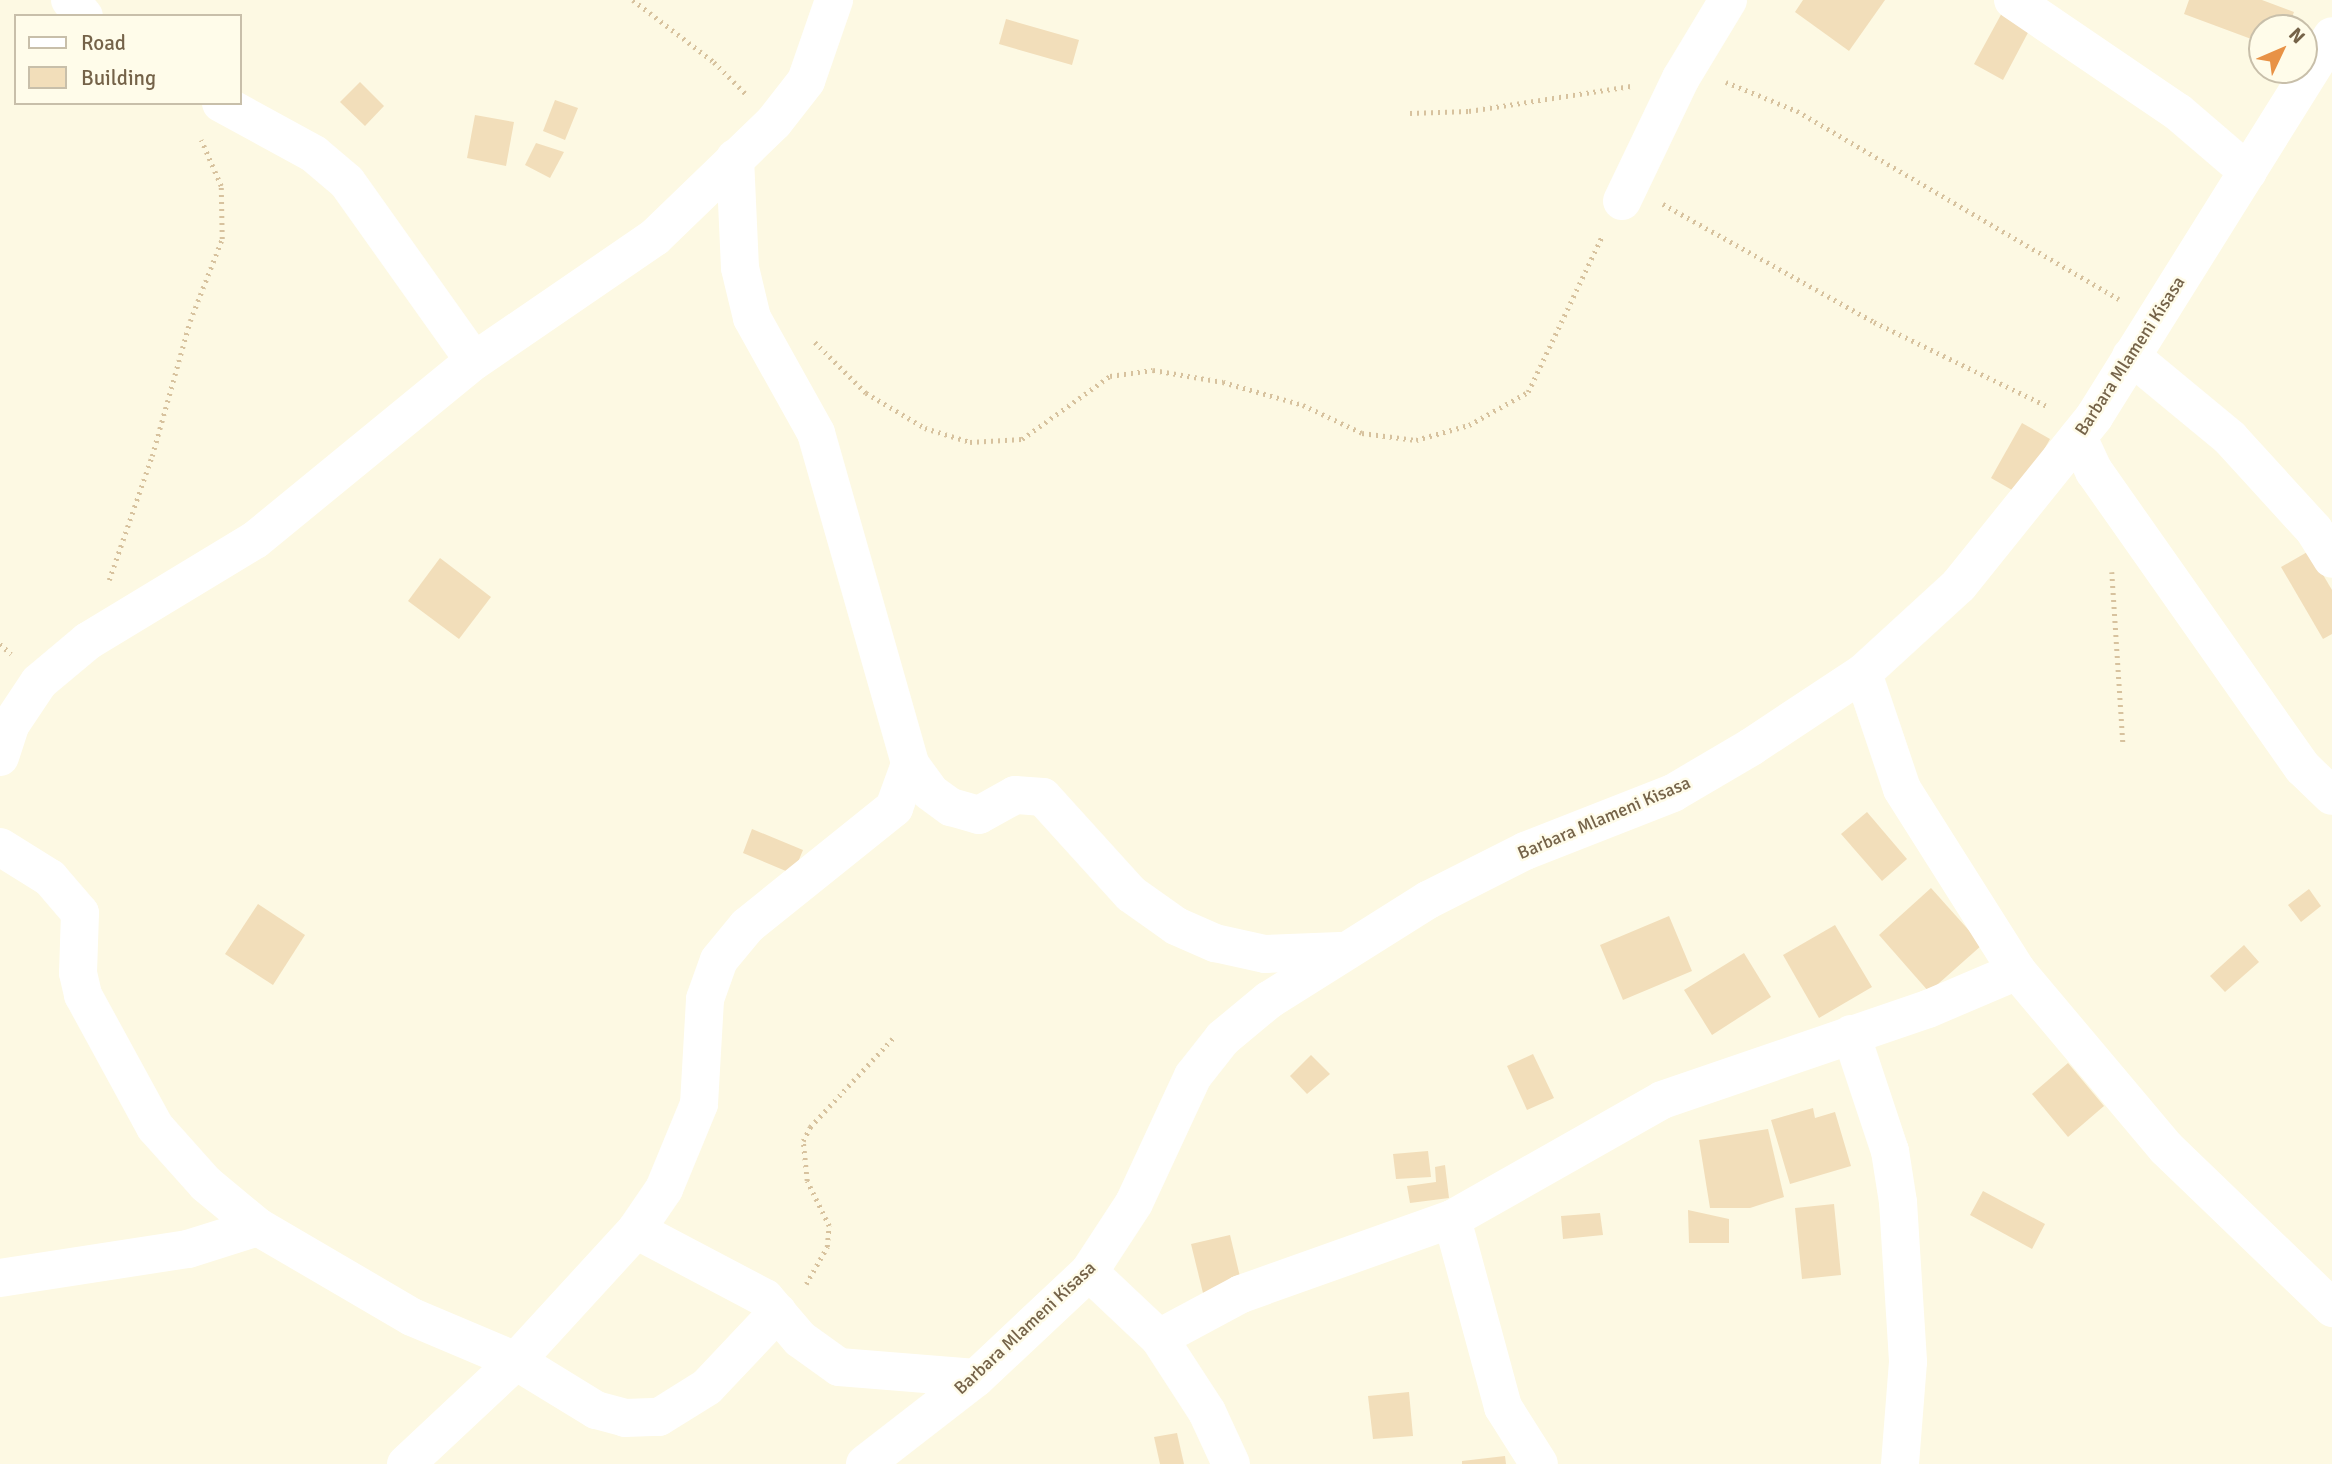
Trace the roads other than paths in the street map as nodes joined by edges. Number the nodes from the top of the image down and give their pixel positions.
1 (70, 0) edge
2 (834, 0) edge
3 (1728, 0) edge
4 (2013, 0) edge
5 (82, 14) edge
6 (2327, 62) edge
7 (225, 105) edge
8 (735, 158) junction
9 (2248, 172) junction
10 (1622, 201) road end
11 (2131, 356) junction
12 (474, 362) junction
13 (2083, 432) junction
14 (2332, 559) edge
15 (1863, 673) junction
16 (0, 757) edge
17 (910, 764) junction
18 (2332, 796) edge
19 (0, 847) edge
20 (1340, 951) junction
21 (2017, 971) junction
22 (1851, 1034) junction
23 (1452, 1219) junction
24 (258, 1227) junction
25 (636, 1230) junction
26 (1089, 1272) junction
27 (0, 1278) edge
28 (2332, 1308) edge
29 (778, 1312) junction
30 (1159, 1338) junction
31 (516, 1361) junction
32 (976, 1378) junction
33 (406, 1464) edge
34 (865, 1464) edge
35 (1231, 1464) edge
36 (1539, 1464) edge
37 (1900, 1464) edge

1 - 5 street
2 - 8 street
3 - 10 street
4 - 9 street
6 - 9 street, Barbara Mlameni Kisasa
7 - 12 street
8 - 12 street
8 - 17 street
9 - 11 street, Barbara Mlameni Kisasa
11 - 13 street, Barbara Mlameni Kisasa
11 - 14 street
12 - 16 street
13 - 15 street, Barbara Mlameni Kisasa
13 - 18 street
15 - 20 street, Barbara Mlameni Kisasa
15 - 21 street
17 - 20 street
17 - 25 street
19 - 24 street
20 - 26 street, Barbara Mlameni Kisasa
21 - 22 street
21 - 28 street
22 - 23 street
22 - 37 street
23 - 30 street
23 - 36 street
24 - 27 street
24 - 31 street
25 - 29 street
25 - 31 street
26 - 30 street
26 - 32 street, Barbara Mlameni Kisasa
29 - 31 street
29 - 32 street
30 - 35 street
31 - 33 street
32 - 34 street, Barbara Mlameni Kisasa

